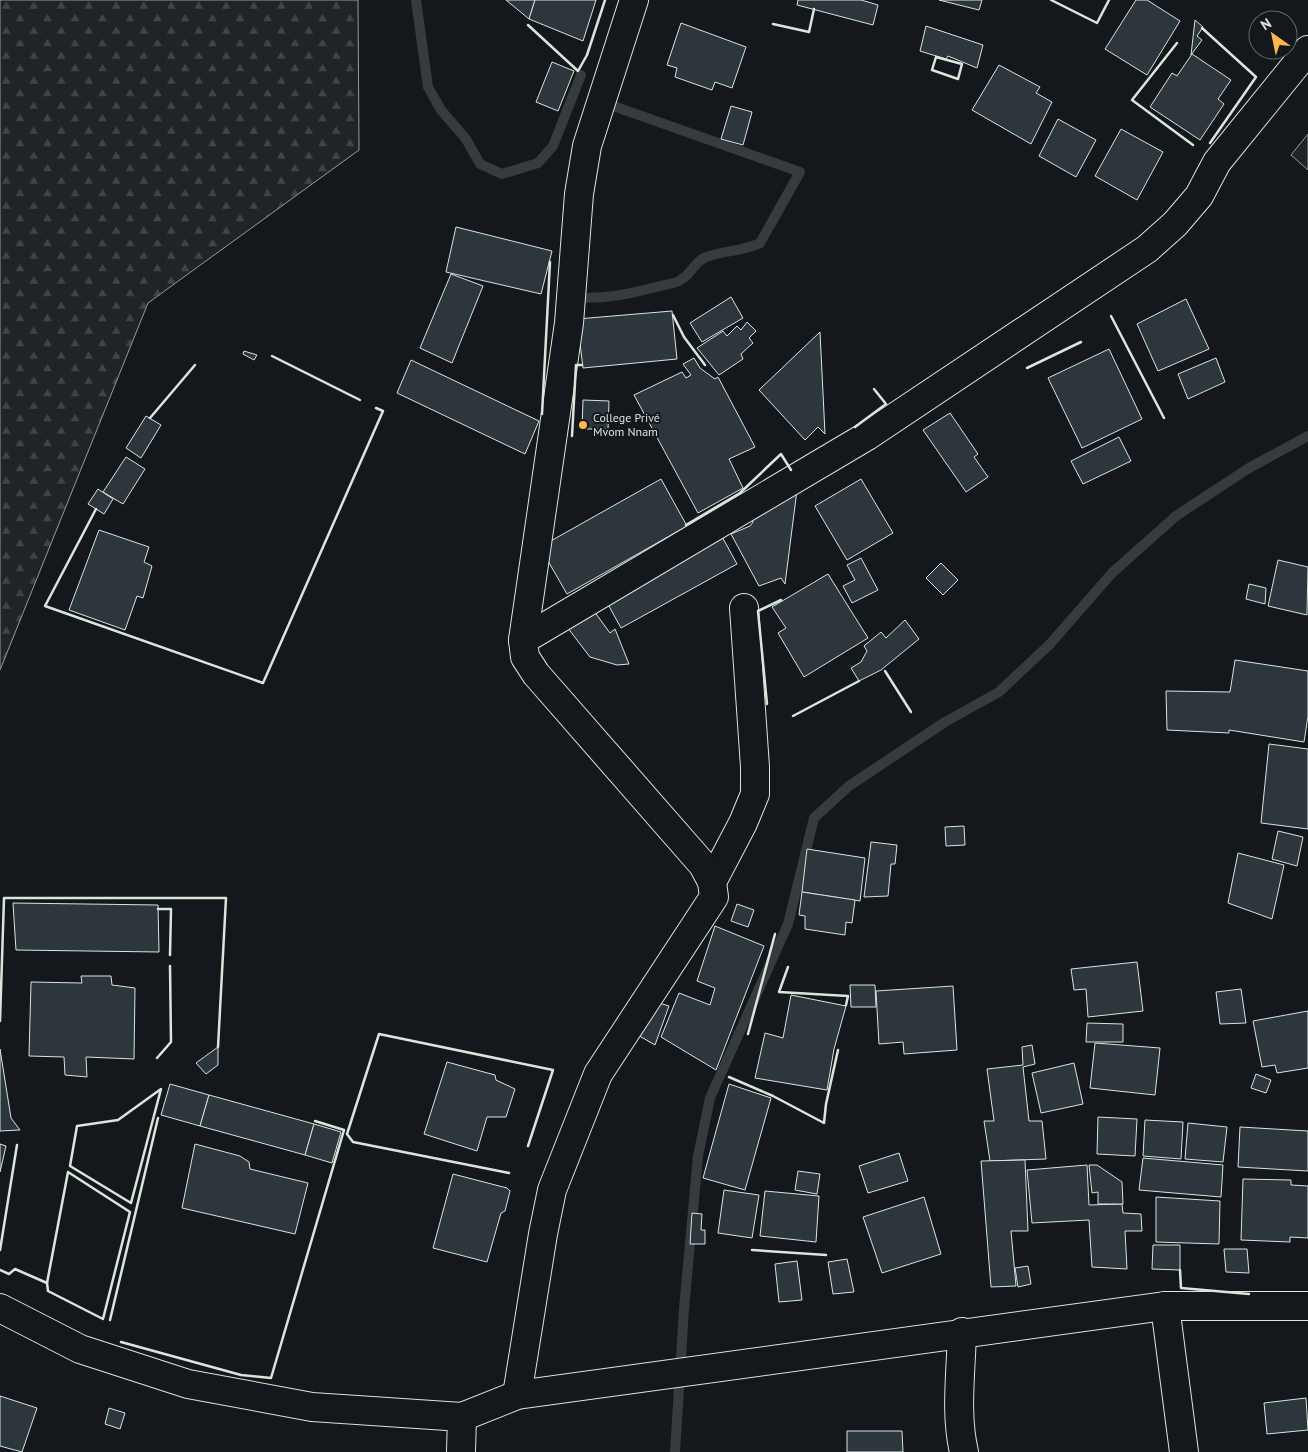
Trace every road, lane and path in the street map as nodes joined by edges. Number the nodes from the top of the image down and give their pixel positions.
1 (634, 0) edge
2 (1308, 50) edge
3 (744, 608) dead end
4 (523, 640) junction
5 (712, 882) junction
6 (1164, 1306) junction
7 (1308, 1306) edge
8 (0, 1308) edge
9 (962, 1332) junction
10 (517, 1395) junction
11 (462, 1417) junction
12 (461, 1452) edge
13 (964, 1452) edge
14 (1184, 1452) edge

1 - 4 street
2 - 4 street
3 - 5 street
4 - 5 street
5 - 10 street
6 - 7 street
6 - 9 street
6 - 14 street
8 - 11 street
9 - 10 street
9 - 13 street
10 - 11 street
11 - 12 street

